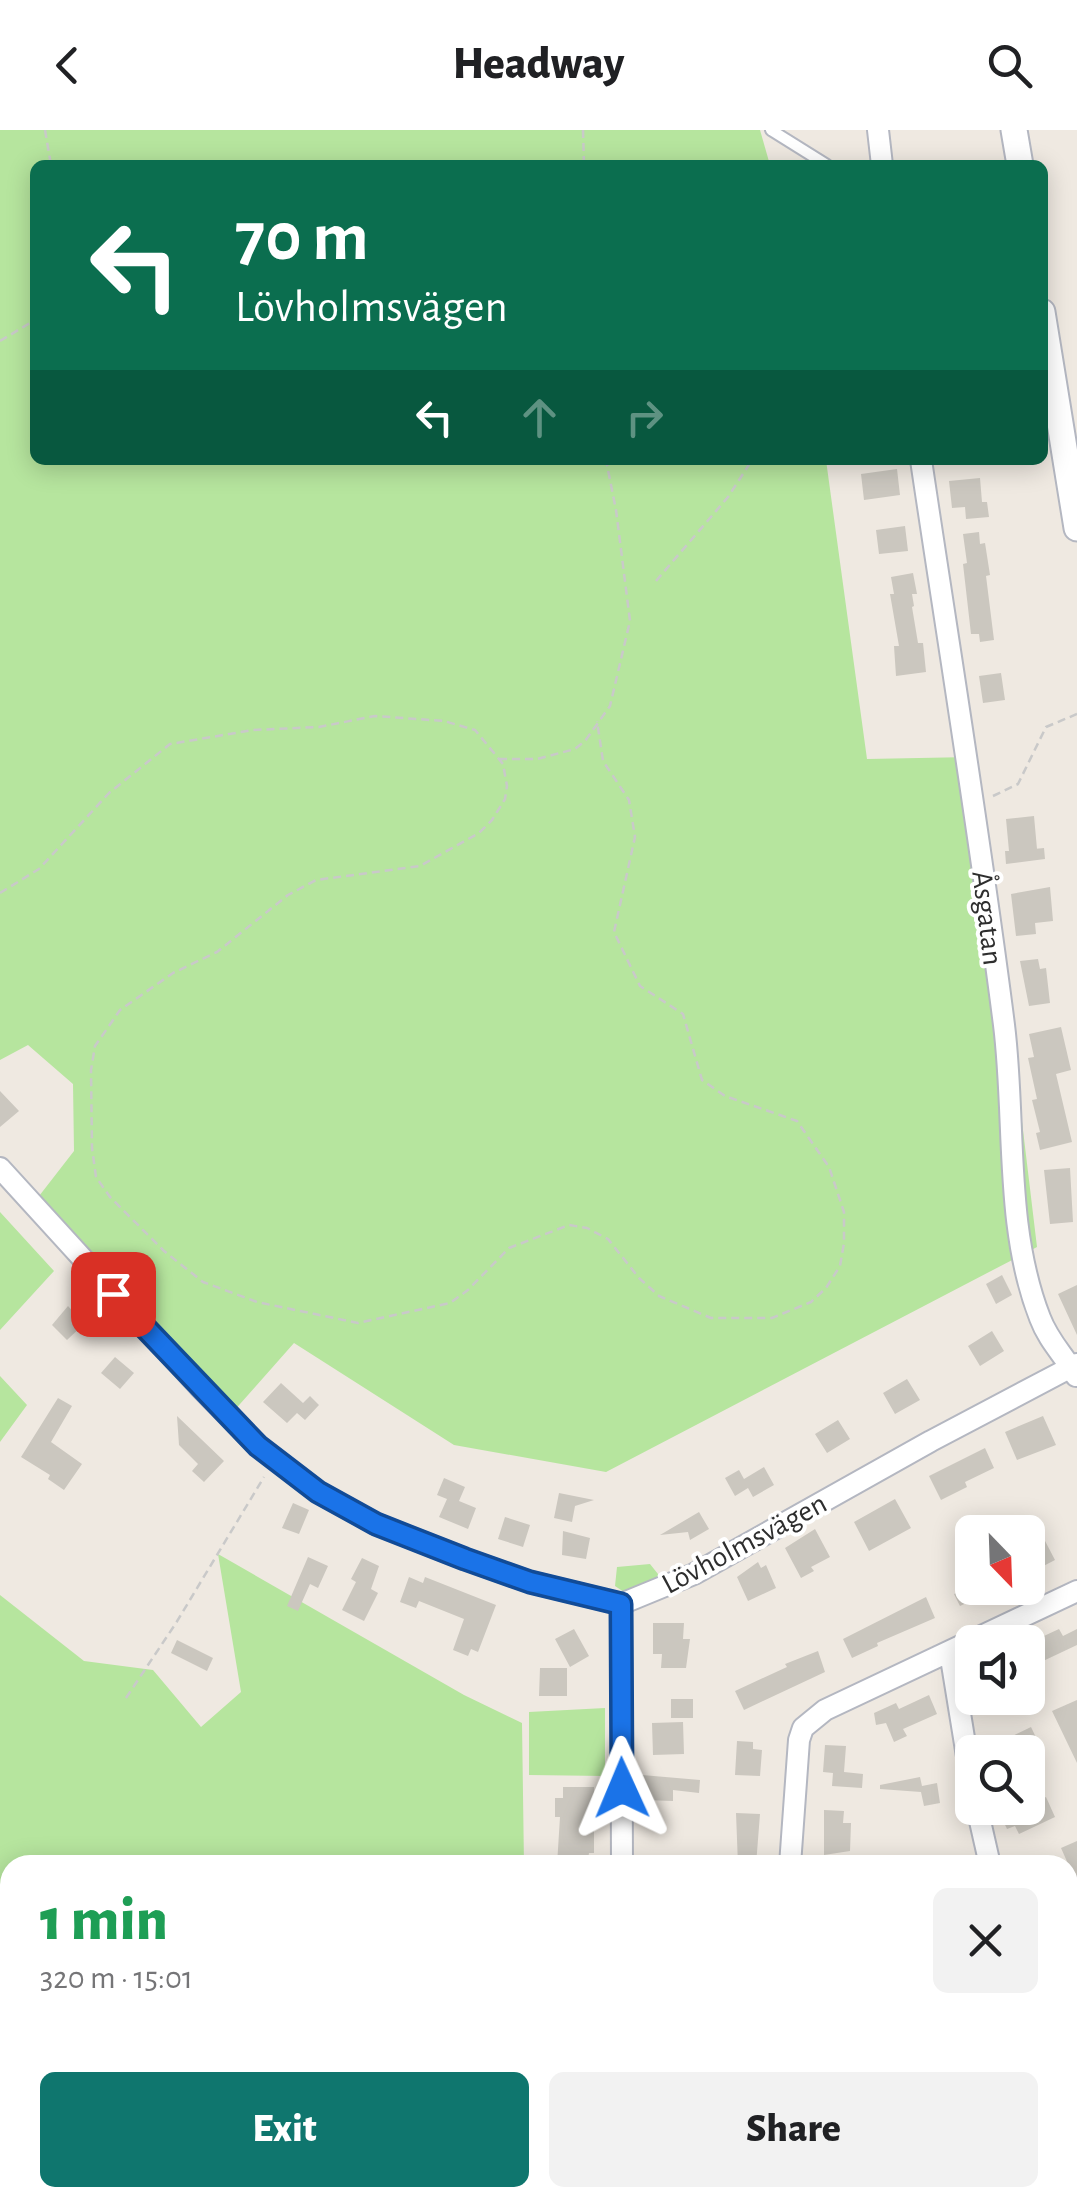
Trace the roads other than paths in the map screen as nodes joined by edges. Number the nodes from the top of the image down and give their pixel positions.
1 (771, 130) edge
2 (878, 130) edge
3 (1014, 130) edge
4 (819, 160) edge
5 (881, 160) edge
6 (1019, 160) edge
7 (1048, 349) edge
8 (922, 465) edge
9 (1077, 528) edge
10 (0, 1168) edge
11 (1075, 1370) edge
12 (1077, 1591) edge
13 (621, 1604) junction
14 (950, 1652) junction
15 (964, 1735) edge
16 (981, 1825) edge
17 (622, 1855) edge
18 (791, 1855) edge
19 (988, 1855) edge

1 - 4 lane
2 - 5 street
3 - 6 street
7 - 9 street
8 - 11 street, Åsgatan
10 - 13 street
11 - 13 street, Lövholmsvägen
12 - 14 street
13 - 17 street
14 - 15 street
14 - 18 street
16 - 19 street

